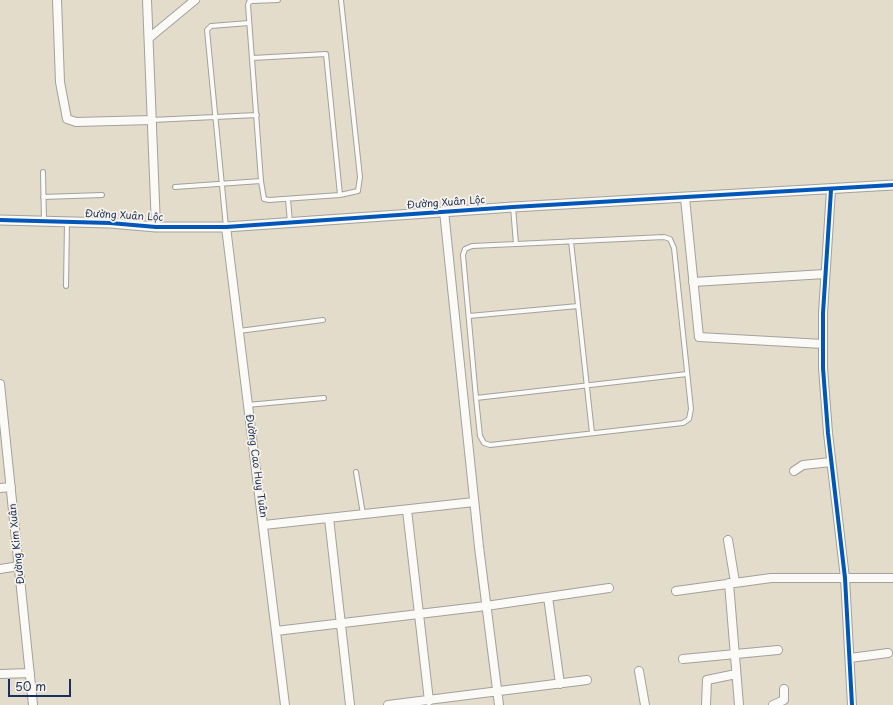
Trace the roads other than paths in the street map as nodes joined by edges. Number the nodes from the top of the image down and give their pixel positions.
1 (57, 0) edge
2 (147, 0) edge
3 (195, 0) edge
4 (278, 0) edge
5 (341, 0) edge
6 (249, 23) junction
7 (149, 38) junction
8 (252, 58) junction
9 (257, 115) junction
10 (215, 118) junction
11 (152, 120) junction
12 (43, 172) dead end
13 (261, 181) junction
14 (221, 184) junction
15 (893, 185) edge
16 (175, 187) dead end
17 (831, 190) junction
18 (102, 195) dead end
19 (340, 195) junction
20 (43, 197) junction
21 (685, 198) junction
22 (288, 199) junction
23 (513, 207) junction
24 (444, 211) junction
25 (0, 220) edge
26 (44, 221) junction
27 (67, 222) junction
28 (290, 224) junction
29 (156, 227) junction
30 (226, 227) junction
31 (571, 241) junction
32 (516, 244) junction
33 (825, 274) junction
34 (692, 282) junction
35 (66, 286) dead end
36 (578, 306) junction
37 (469, 316) junction
38 (322, 320) dead end
39 (238, 331) junction
40 (823, 344) junction
41 (686, 374) junction
42 (587, 384) junction
43 (0, 386) edge
44 (324, 398) dead end
45 (476, 398) junction
46 (247, 405) junction
47 (1, 415) edge
48 (592, 433) junction
49 (831, 462) junction
50 (794, 471) dead end
51 (356, 472) dead end
52 (11, 487) junction
53 (0, 488) edge
54 (474, 502) junction
55 (407, 510) junction
56 (363, 515) junction
57 (329, 518) junction
58 (264, 525) junction
59 (728, 540) dead end
60 (20, 566) junction
61 (0, 569) edge
62 (845, 578) junction
63 (893, 578) edge
64 (732, 583) junction
65 (609, 588) dead end
66 (676, 591) dead end
67 (548, 597) junction
68 (486, 606) junction
69 (418, 614) junction
70 (340, 622) junction
71 (276, 630) junction
72 (778, 650) dead end
73 (734, 653) junction
74 (888, 653) dead end
75 (850, 658) junction
76 (683, 659) dead end
77 (639, 672) dead end
78 (30, 673) junction
79 (0, 674) edge
80 (736, 674) junction
81 (588, 680) dead end
82 (560, 684) junction
83 (784, 689) dead end
84 (497, 692) junction
85 (429, 701) junction
86 (33, 705) edge
87 (285, 705) edge
88 (350, 705) edge
89 (388, 705) edge
90 (499, 705) edge
91 (645, 705) edge
92 (706, 705) edge
93 (739, 705) edge
94 (773, 705) edge
95 (852, 705) edge

1 - 11 street
2 - 7 street
3 - 7 street
4 - 6 lane
5 - 19 lane
6 - 8 lane
6 - 10 lane
7 - 11 street
8 - 9 lane
8 - 19 lane
9 - 10 lane
9 - 13 lane
10 - 11 lane
10 - 14 lane
11 - 29 street
12 - 20 lane
13 - 14 lane
13 - 22 lane
14 - 16 lane
14 - 30 lane
15 - 17 street, Đường Xuân Lộc
17 - 21 street, Đường Xuân Lộc
17 - 33 street
18 - 20 lane
19 - 22 lane
20 - 26 lane
21 - 23 street, Đường Xuân Lộc
21 - 34 street
22 - 28 lane
23 - 24 street, Đường Xuân Lộc
23 - 32 lane
24 - 28 street, Đường Xuân Lộc
24 - 54 street
25 - 26 street, Đường Xuân Lộc
26 - 27 street, Đường Xuân Lộc
27 - 29 street, Đường Xuân Lộc
27 - 35 lane
28 - 30 street, Đường Xuân Lộc
29 - 30 street, Đường Xuân Lộc
30 - 39 street, Đường Cao Huy Tuân
31 - 32 lane
31 - 36 lane
31 - 41 lane
32 - 37 lane
33 - 34 street
33 - 40 street
34 - 40 street
36 - 37 lane
36 - 42 lane
37 - 45 lane
38 - 39 lane
39 - 46 street, Đường Cao Huy Tuân
40 - 49 street
41 - 42 lane
41 - 48 lane
42 - 45 lane
42 - 48 lane
43 - 47 street, Đường Kim Xuân
44 - 46 lane
45 - 48 lane
46 - 58 street, Đường Cao Huy Tuân
47 - 52 street, Đường Kim Xuân
49 - 50 street
49 - 62 street
51 - 56 lane
52 - 53 street
52 - 60 street, Đường Kim Xuân
54 - 55 street
54 - 68 street
55 - 56 street
55 - 69 street
56 - 57 street
57 - 58 street
57 - 70 street
58 - 71 street, Đường Cao Huy Tuân
59 - 64 street
60 - 61 street
60 - 78 street, Đường Kim Xuân
62 - 63 street
62 - 64 street
62 - 75 street
64 - 66 street
64 - 73 street
65 - 67 street
67 - 68 street
67 - 82 street
68 - 69 street
68 - 84 street
69 - 70 street
69 - 85 street
70 - 71 street
70 - 88 street
71 - 87 street, Đường Cao Huy Tuân
72 - 73 street
73 - 76 street
73 - 80 street
74 - 75 street
75 - 95 street
77 - 91 street
78 - 79 street
78 - 86 street, Đường Kim Xuân
80 - 92 street
80 - 93 street
81 - 82 street
82 - 84 street
83 - 94 street
84 - 85 street
84 - 90 street
85 - 89 street

